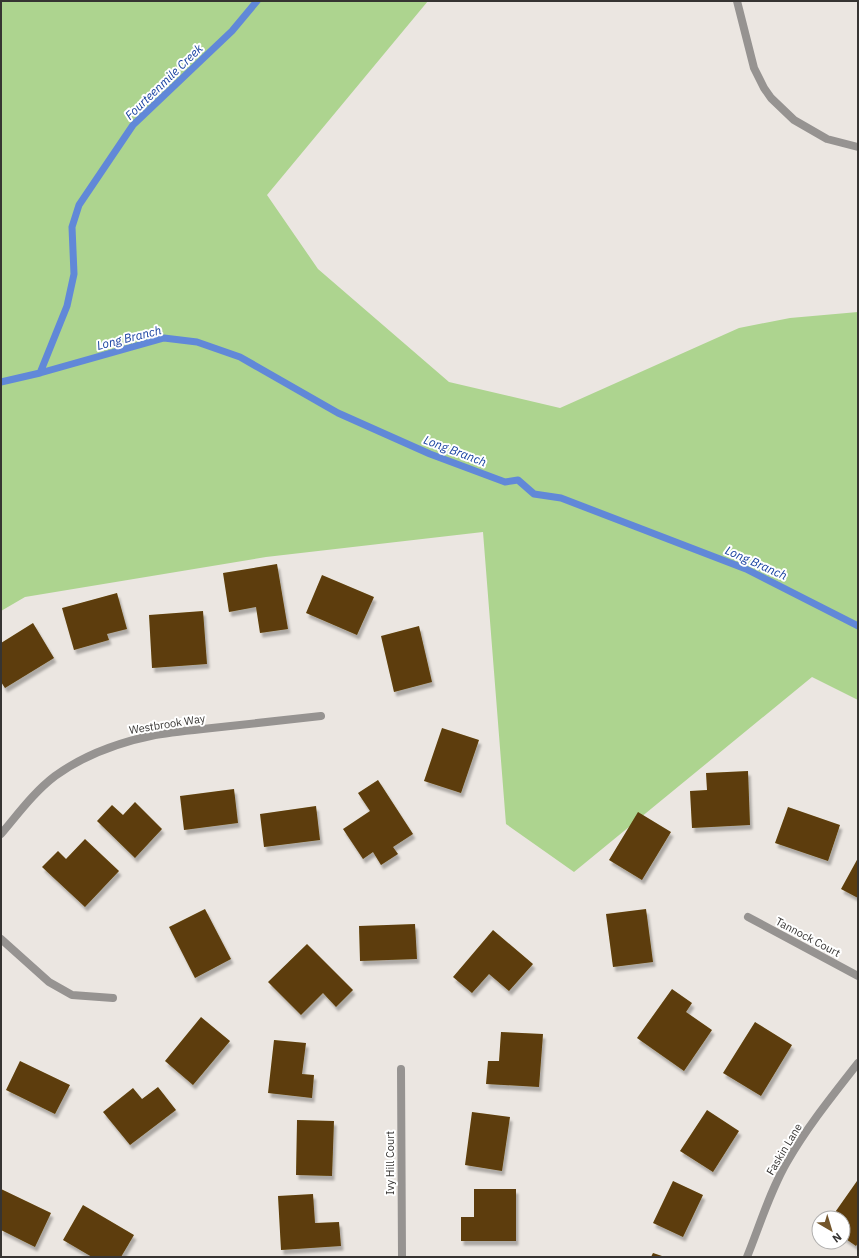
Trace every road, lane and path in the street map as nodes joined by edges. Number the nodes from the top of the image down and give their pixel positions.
1 (737, 1) edge
2 (858, 147) edge
3 (321, 716) dead end
4 (1, 834) edge
5 (748, 917) dead end
6 (1, 939) edge
7 (858, 976) edge
8 (113, 998) dead end
9 (858, 1063) edge
10 (401, 1069) dead end
11 (402, 1257) edge
12 (747, 1257) edge

1 - 2 street
3 - 4 street, Westbrook Way
5 - 7 street, Tannock Court
6 - 8 street
9 - 12 street, Faskin Lane
10 - 11 street, Ivy Hill Court

